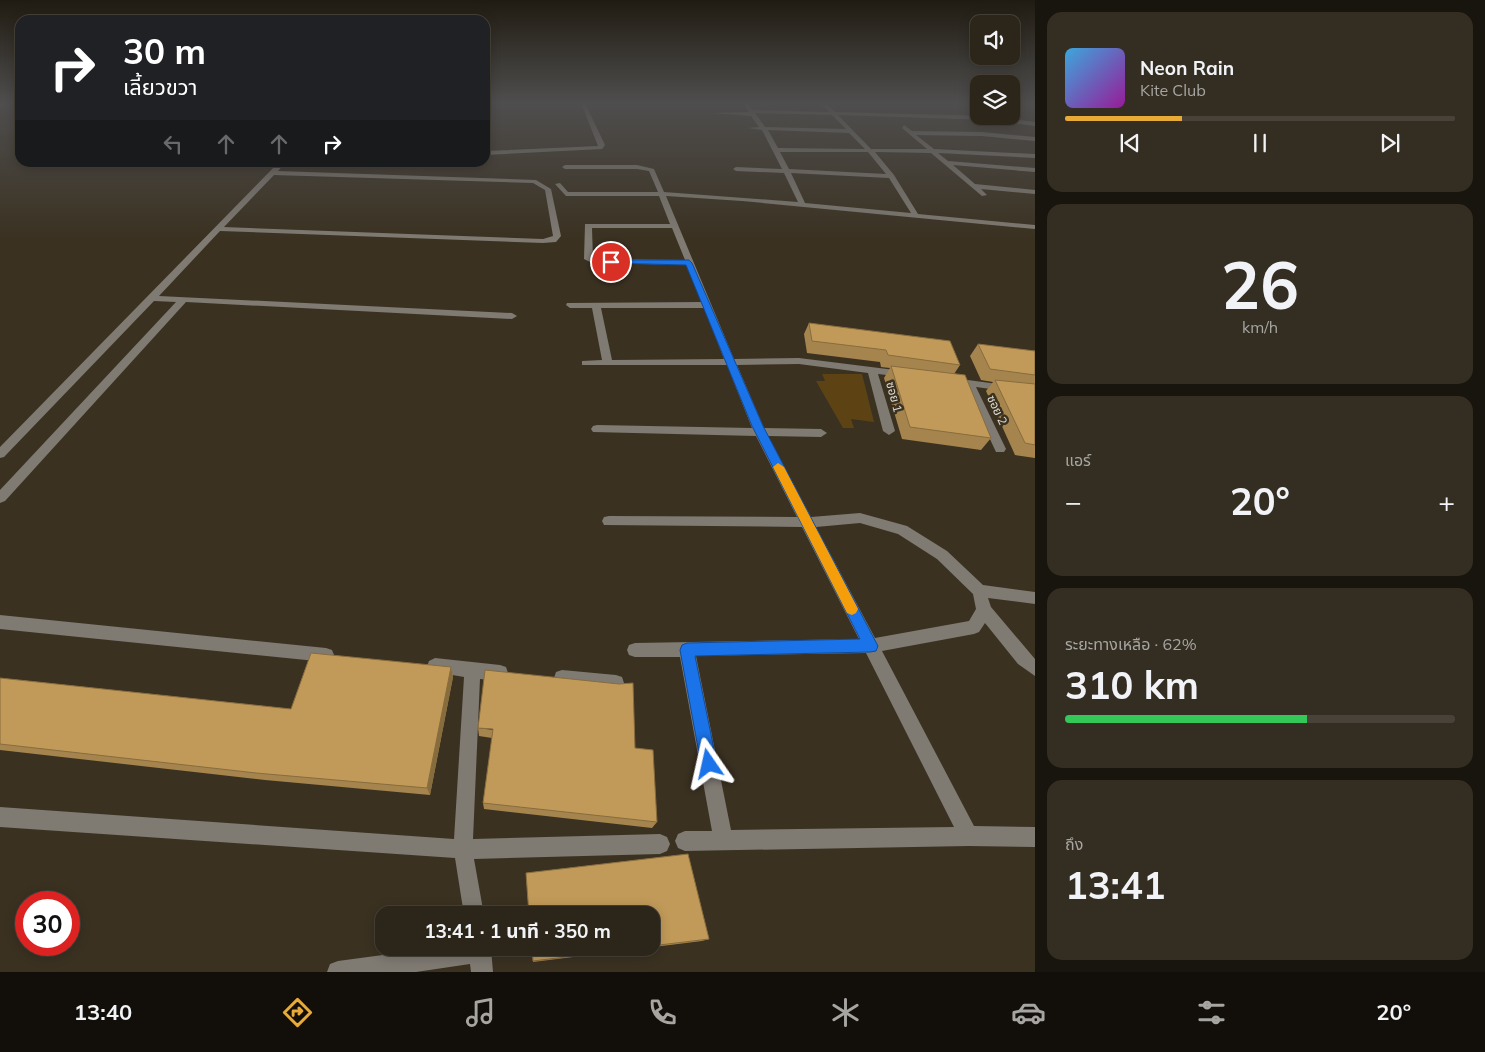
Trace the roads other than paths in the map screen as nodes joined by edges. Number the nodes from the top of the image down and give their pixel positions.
1 (592, 148) edge
2 (865, 148) edge
3 (929, 148) edge
4 (776, 150) joint
5 (868, 151) junction
6 (932, 151) junction
7 (490, 153) edge
8 (1035, 156) edge
9 (946, 163) junction
10 (278, 167) edge
11 (564, 168) dead end
12 (736, 169) dead end
13 (1035, 170) edge
14 (786, 171) junction
15 (272, 174) junction
16 (892, 176) junction
17 (558, 184) dead end
18 (973, 186) junction
19 (1035, 192) edge
20 (662, 194) junction
21 (984, 195) dead end
22 (803, 204) junction
23 (915, 214) junction
24 (674, 226) junction
25 (1035, 227) edge
26 (218, 230) junction
27 (689, 263) junction
28 (152, 298) junction
29 (183, 300) junction
30 (570, 305) dead end
31 (596, 305) junction
32 (706, 305) junction
33 (512, 316) dead end
34 (730, 361) junction
35 (586, 362) dead end
36 (607, 362) junction
37 (872, 370) junction
38 (911, 375) edge
39 (940, 379) edge
40 (969, 383) junction
41 (1035, 392) edge
42 (597, 429) dead end
43 (760, 431) junction
44 (889, 431) dead end
45 (821, 433) dead end
46 (1000, 449) dead end
47 (0, 454) edge
48 (0, 498) edge
49 (609, 521) dead end
50 (807, 522) junction
51 (979, 591) junction
52 (1035, 598) edge
53 (984, 610) junction
54 (0, 622) edge
55 (870, 646) junction
56 (634, 650) dead end
57 (687, 650) junction
58 (344, 657) edge
59 (423, 665) edge
60 (1035, 668) edge
61 (472, 670) junction
62 (520, 674) edge
63 (549, 677) edge
64 (616, 683) edge
65 (0, 817) edge
66 (969, 836) junction
67 (1035, 837) edge
68 (723, 840) junction
69 (685, 841) dead end
70 (660, 844) dead end
71 (462, 849) junction
72 (472, 906) edge
73 (481, 957) edge
74 (338, 972) edge

1 - 7 street
2 - 5 street
3 - 6 street
4 - 5 street
4 - 14 street
5 - 6 street
5 - 16 street
6 - 8 street
6 - 9 street
9 - 13 street
9 - 18 street
10 - 15 street
11 - 20 street
12 - 14 street
14 - 16 street
14 - 22 street
15 - 26 street
15 - 26 street
16 - 23 street
17 - 20 street
18 - 19 street
18 - 21 street
20 - 22 street
20 - 24 street
22 - 23 street
23 - 25 street
24 - 27 street
24 - 27 street
26 - 28 street
27 - 32 street
28 - 29 street
28 - 47 street
29 - 33 street
29 - 48 street
30 - 31 street
31 - 32 street
31 - 36 street
32 - 34 street
34 - 36 street
34 - 37 street
34 - 43 street
35 - 36 street
37 - 38 street
37 - 44 street, ซอย 1
39 - 40 street
40 - 41 street
40 - 46 street, ซอย 2
42 - 43 street
43 - 45 street
43 - 50 street
49 - 50 street
50 - 51 street
50 - 55 street
51 - 52 street
51 - 53 street
53 - 55 street
53 - 60 street
54 - 58 street
55 - 57 street
55 - 66 street
56 - 57 street
57 - 68 street
59 - 61 street
61 - 62 street
61 - 71 street
63 - 64 street
65 - 71 street
66 - 67 street
66 - 68 street
68 - 69 street
70 - 71 street
71 - 72 street
73 - 74 street

